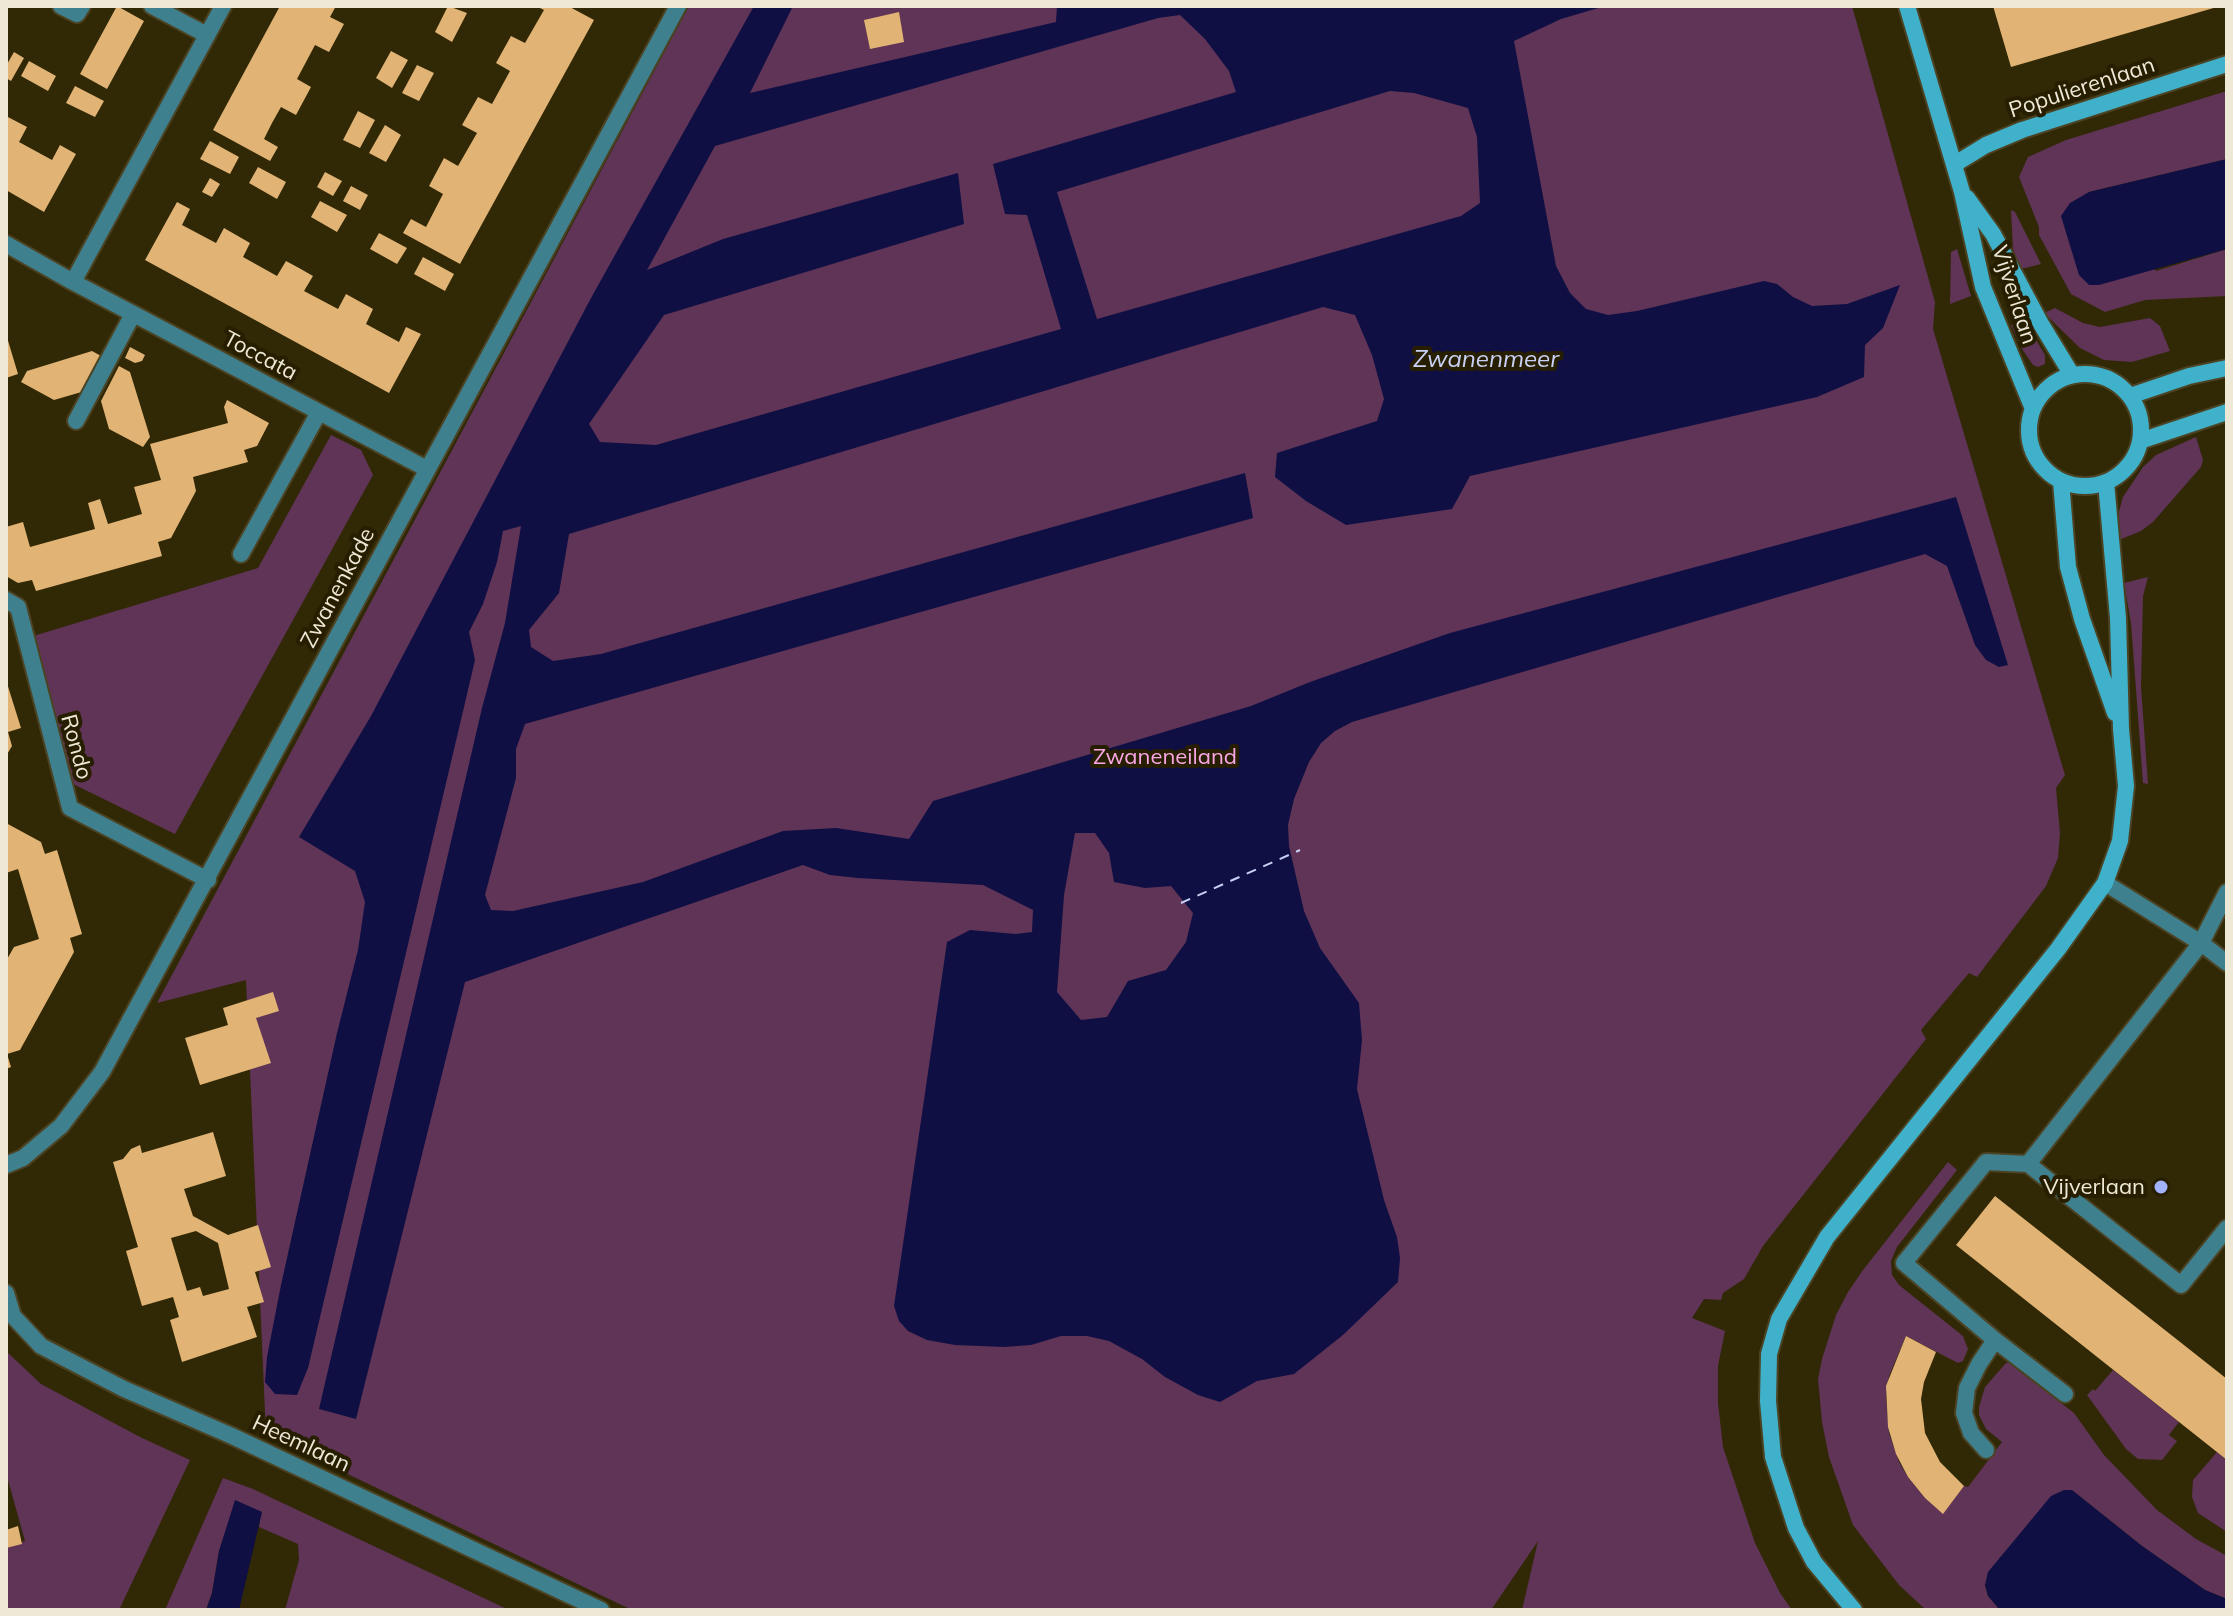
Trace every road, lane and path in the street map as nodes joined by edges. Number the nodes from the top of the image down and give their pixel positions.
1 (61, 6) edge
2 (82, 6) edge
3 (152, 6) edge
4 (223, 6) edge
5 (678, 6) edge
6 (1907, 6) edge
7 (207, 35) junction
8 (2227, 64) edge
9 (1955, 164) junction
10 (1962, 192) junction
11 (6, 244) edge
12 (73, 282) junction
13 (133, 314) junction
14 (2227, 368) edge
15 (2072, 375) junction
16 (2130, 396) junction
17 (2033, 409) junction
18 (319, 412) junction
19 (2227, 412) edge
20 (76, 421) dead end
21 (2140, 441) junction
22 (427, 469) junction
23 (2061, 481) junction
24 (2106, 482) junction
25 (241, 554) dead end
26 (6, 600) edge
27 (2121, 729) junction
28 (208, 880) junction
29 (2105, 883) junction
30 (2227, 892) edge
31 (2201, 943) junction
32 (2227, 963) edge
33 (2028, 1164) junction
34 (6, 1165) edge
35 (2227, 1228) edge
36 (6, 1293) edge
37 (1995, 1340) junction
38 (2065, 1394) dead end
39 (1986, 1450) dead end
40 (601, 1610) edge
41 (1854, 1610) edge

1 - 2 street
3 - 7 street
4 - 7 street
5 - 22 street, Zwanenkade
6 - 9 street, Vijverlaan
7 - 12 street
8 - 9 street, Populierenlaan
9 - 10 street, Vijverlaan
10 - 15 street, Vijverlaan
10 - 17 street, Vijverlaan
11 - 12 street, Toccata
12 - 13 street, Toccata
13 - 18 street, Toccata
13 - 20 street
14 - 16 street
15 - 16 street
15 - 17 street
16 - 21 street
17 - 23 street
18 - 22 street, Toccata
18 - 25 street
19 - 21 street
21 - 24 street
22 - 28 street, Zwanenkade
23 - 24 street
23 - 27 street
24 - 27 street
26 - 28 street, Rondo
27 - 29 street
28 - 34 street, Zwanenkade
29 - 31 street
29 - 41 street
30 - 31 street
31 - 32 street
31 - 33 street
33 - 35 street
33 - 37 street
36 - 40 street, Heemlaan
37 - 38 street
37 - 39 street

